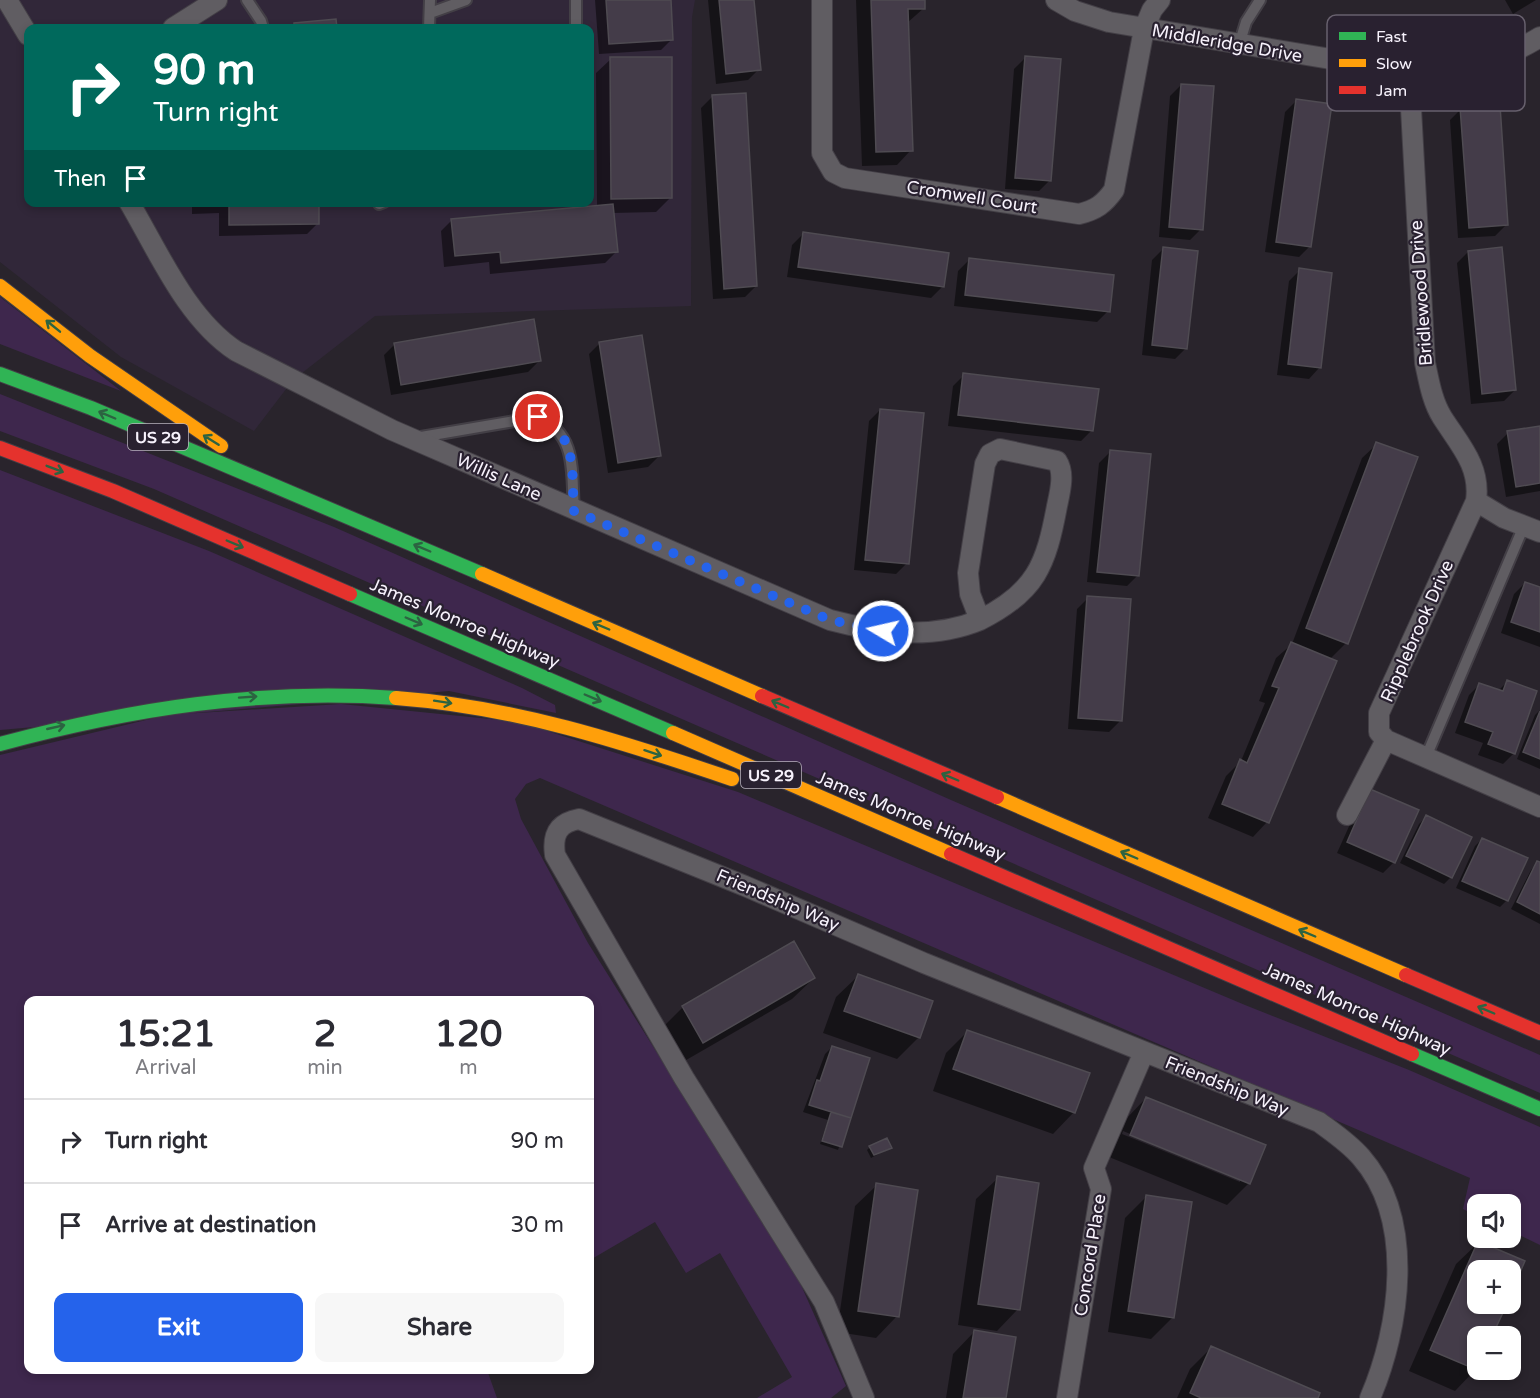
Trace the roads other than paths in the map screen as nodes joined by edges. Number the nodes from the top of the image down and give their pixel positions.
1 (7, 0) edge
2 (217, 0) edge
3 (247, 0) edge
4 (420, 0) edge
5 (430, 0) edge
6 (465, 0) edge
7 (576, 0) edge
8 (822, 0) edge
9 (1056, 0) edge
10 (1160, 0) edge
11 (1260, 0) edge
12 (430, 13) junction
13 (179, 24) edge
14 (262, 24) edge
15 (429, 24) edge
16 (576, 24) edge
17 (24, 28) edge
18 (1144, 29) junction
19 (1540, 37) edge
20 (1239, 45) junction
21 (1525, 45) edge
22 (1327, 59) edge
23 (1411, 111) edge
24 (132, 207) edge
25 (0, 286) edge
26 (0, 374) edge
27 (411, 438) junction
28 (0, 448) edge
29 (1476, 501) junction
30 (315, 502) junction
31 (574, 511) junction
32 (1532, 530) edge
33 (980, 620) junction
34 (1386, 740) junction
35 (0, 744) edge
36 (1426, 757) junction
37 (749, 784) dead end
38 (771, 792) dead end
39 (1540, 807) edge
40 (1347, 815) dead end
41 (939, 847) junction
42 (1540, 1033) edge
43 (1144, 1052) junction
44 (1540, 1109) edge
45 (864, 1398) edge
46 (1067, 1398) edge
47 (1370, 1398) edge

1 - 17 street
2 - 13 street
3 - 14 lane
4 - 12 lane
5 - 12 lane
6 - 12 lane
7 - 16 lane
8 - 18 street, Cromwell Court
9 - 18 street, Middleridge Drive
10 - 18 street
11 - 20 lane
12 - 15 lane
18 - 20 street, Middleridge Drive
19 - 21 street, Middleridge Drive
20 - 22 street, Middleridge Drive
23 - 29 street, Bridlewood Drive
24 - 27 street, Willis Lane
30 -> 25 highway
30 -> 26 highway, US 29
27 - 31 street, Willis Lane
27 - 31 lane
28 -> 41 highway, James Monroe Highway / US 29
29 - 32 street
29 - 34 street, Ripplebrook Drive
42 -> 30 highway, US 29
31 - 33 street, Willis Lane
32 - 36 lane
33 - 33 street, Willis Lane
34 - 36 street
34 - 40 street
35 -> 37 highway
36 - 39 street
38 - 41 highway
41 - 44 highway, James Monroe Highway / US 29
43 - 45 street, Friendship Way
43 - 46 street, Concord Place
43 - 47 street, Friendship Way

